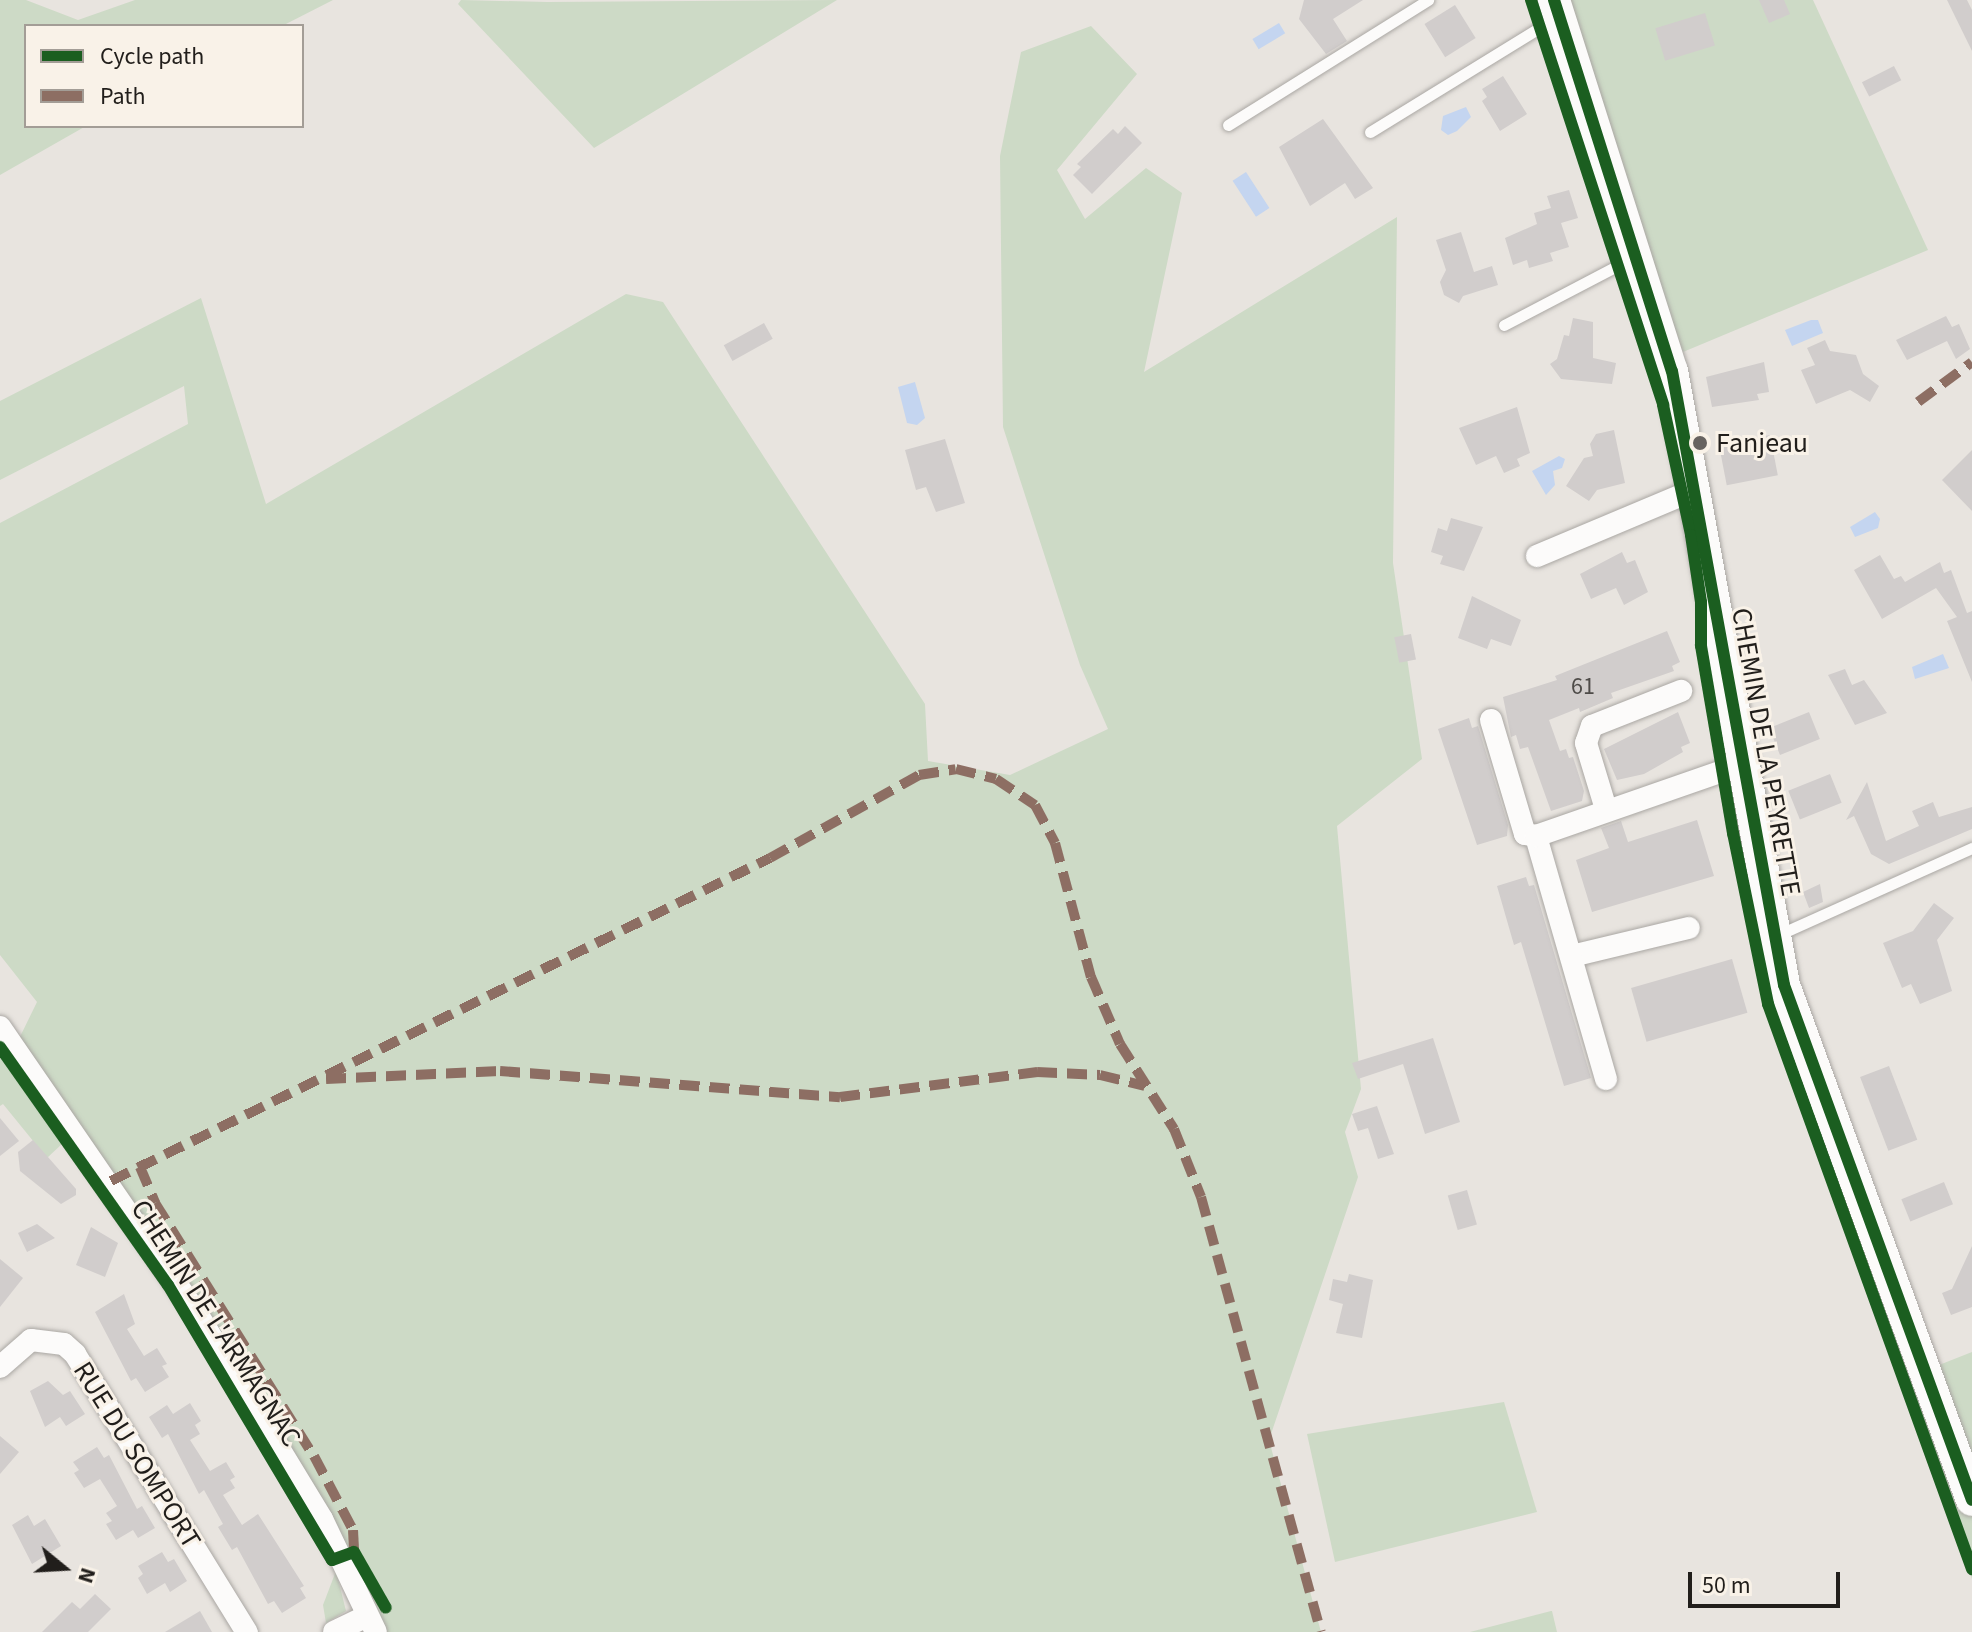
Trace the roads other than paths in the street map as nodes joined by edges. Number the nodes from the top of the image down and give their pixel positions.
1 (1428, 0) edge
2 (1556, 8) edge
3 (1228, 125) dead end
4 (1370, 132) dead end
5 (1635, 257) junction
6 (1504, 325) dead end
7 (1696, 489) junction
8 (1537, 556) dead end
9 (1681, 691) dead end
10 (1491, 720) dead end
11 (1740, 765) junction
12 (1606, 809) junction
13 (1536, 836) junction
14 (1972, 848) edge
15 (1689, 928) dead end
16 (1774, 937) junction
17 (1572, 956) junction
18 (0, 1027) edge
19 (1606, 1079) dead end
20 (0, 1367) edge
21 (1972, 1500) edge
22 (372, 1624) edge
23 (247, 1632) edge
24 (334, 1632) edge

1 - 3 lane
2 - 4 lane
2 - 5 street, CHEMIN DE LA PEYRETTE
5 - 6 lane
5 - 7 street, CHEMIN DE LA PEYRETTE
7 - 8 street
7 - 11 street, CHEMIN DE LA PEYRETTE
9 - 12 street
10 - 13 street
11 - 12 street
11 - 16 street, CHEMIN DE LA PEYRETTE
12 - 13 street
13 - 17 street
14 - 16 lane
15 - 17 street
16 - 21 street, CHEMIN DE LA PEYRETTE
17 - 19 street
18 - 22 street, CHEMIN DE L'ARMAGNAC
20 - 23 street, RUE DU SOMPORT
22 - 24 street

